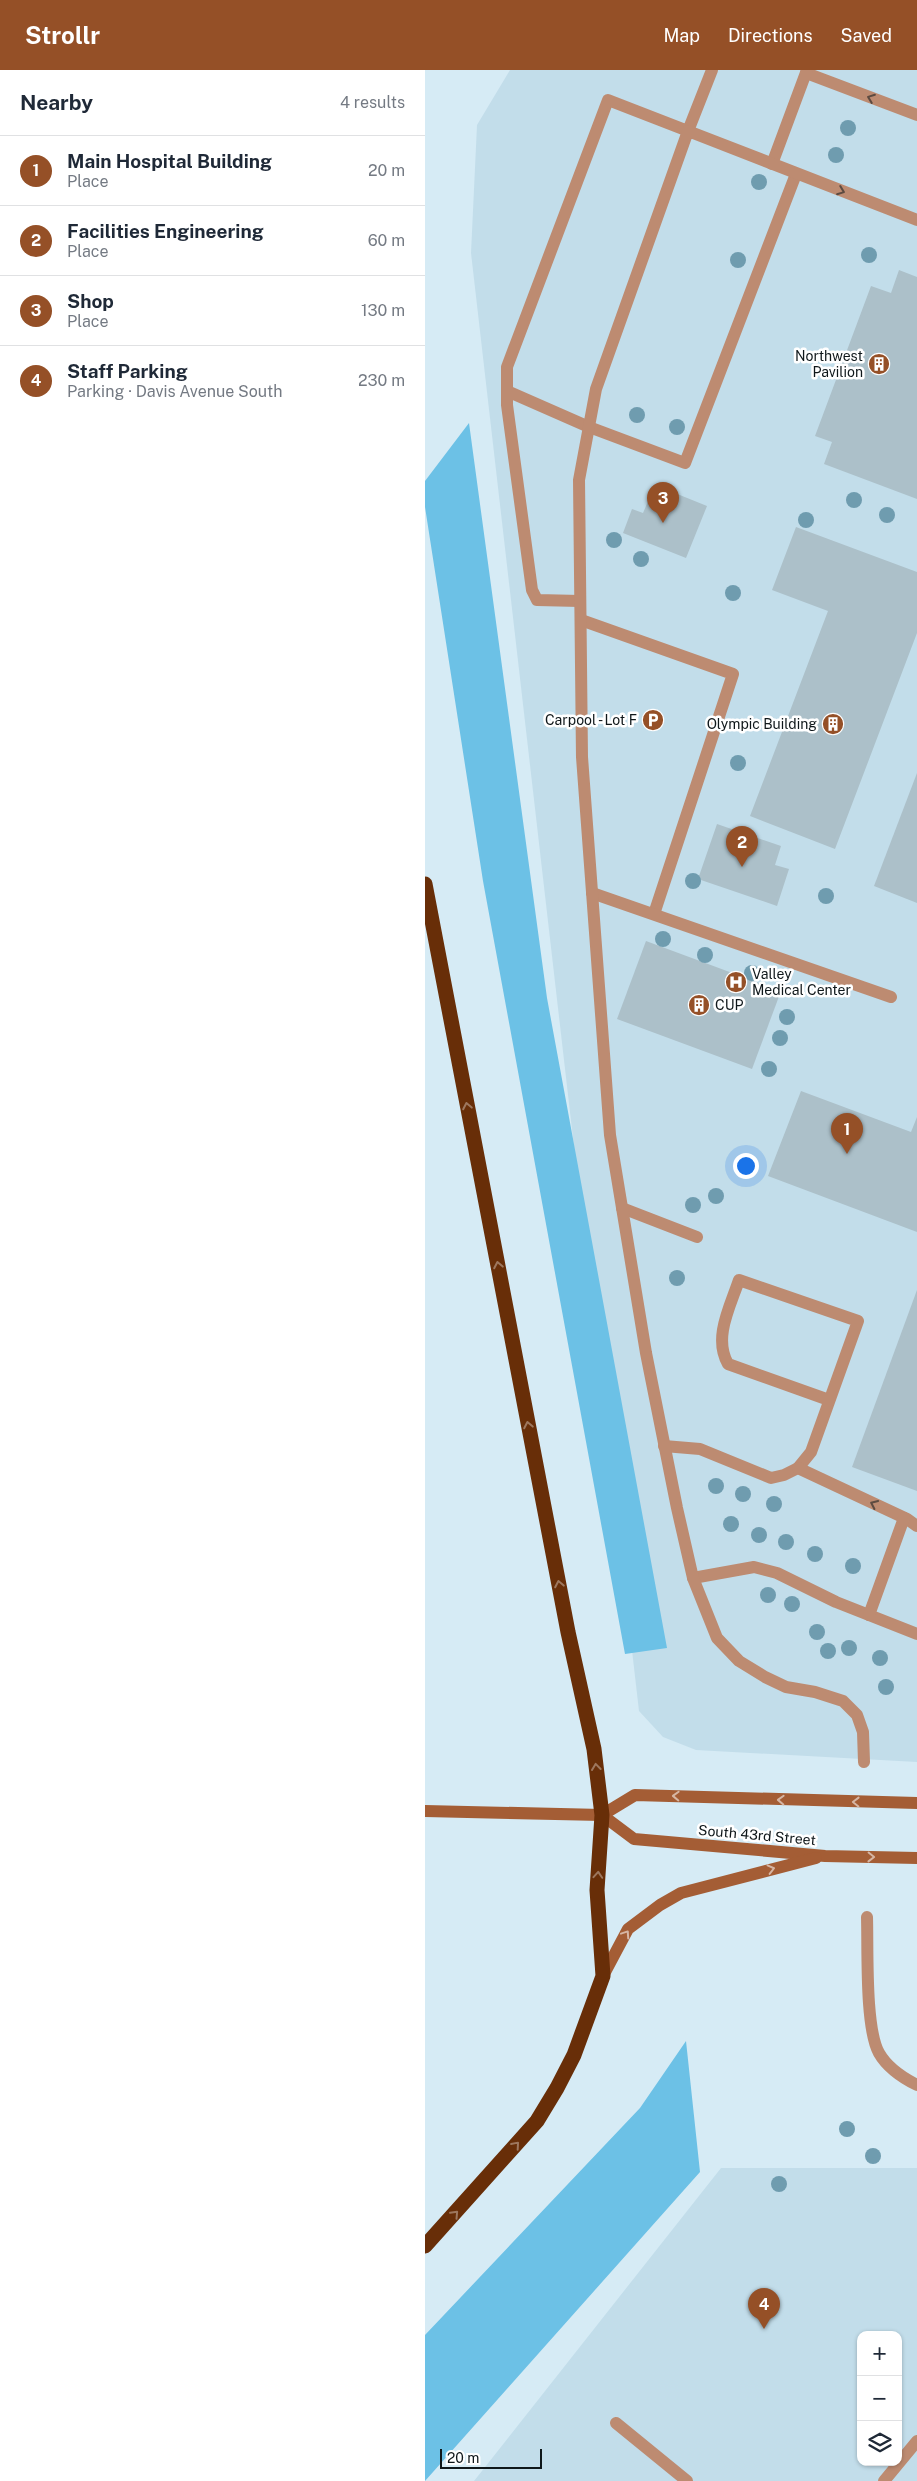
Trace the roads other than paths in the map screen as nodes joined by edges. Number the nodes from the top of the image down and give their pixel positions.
1 (712, 70) edge
2 (806, 71) edge
3 (917, 115) edge
4 (688, 131) junction
5 (772, 164) junction
6 (796, 174) junction
7 (917, 220) edge
8 (507, 391) junction
9 (589, 427) junction
10 (580, 601) junction
11 (581, 620) junction
12 (425, 884) edge
13 (592, 893) junction
14 (654, 914) junction
15 (891, 997) dead end
16 (622, 1208) junction
17 (697, 1237) dead end
18 (829, 1400) junction
19 (664, 1446) junction
20 (798, 1468) junction
21 (904, 1518) junction
22 (917, 1526) edge
23 (693, 1578) junction
24 (869, 1615) junction
25 (917, 1634) edge
26 (864, 1762) dead end
27 (917, 1803) edge
28 (425, 1811) edge
29 (602, 1815) junction
30 (825, 1856) junction
31 (917, 1858) edge
32 (867, 1917) dead end
33 (603, 1976) junction
34 (917, 2085) edge
35 (425, 2246) edge
36 (616, 2422) dead end
37 (917, 2441) edge
38 (687, 2481) edge
39 (885, 2481) edge

1 - 4 street
3 -> 2 street
2 - 5 street
4 - 5 street
4 - 8 street
4 - 9 street
5 - 6 street
6 -> 7 street
6 - 9 street
8 - 9 street
8 - 10 street
9 - 10 street
10 - 11 street
11 - 13 street
11 - 14 street
29 -> 12 highway
13 - 14 street
13 - 16 street
14 - 15 street
16 - 17 street
16 - 19 street
18 - 18 street
18 - 20 street
19 - 20 street
19 - 23 street
21 -> 20 street
21 - 22 street
21 - 24 street
23 - 24 street
23 - 26 street
24 - 25 street
27 -> 29 main road
28 - 29 main road
29 - 30 main road, South 43rd Street
33 -> 29 highway
30 -> 31 main road, South 43rd Street
33 -> 30 main road
32 - 34 street
35 -> 33 highway
36 - 38 street
37 - 39 street

